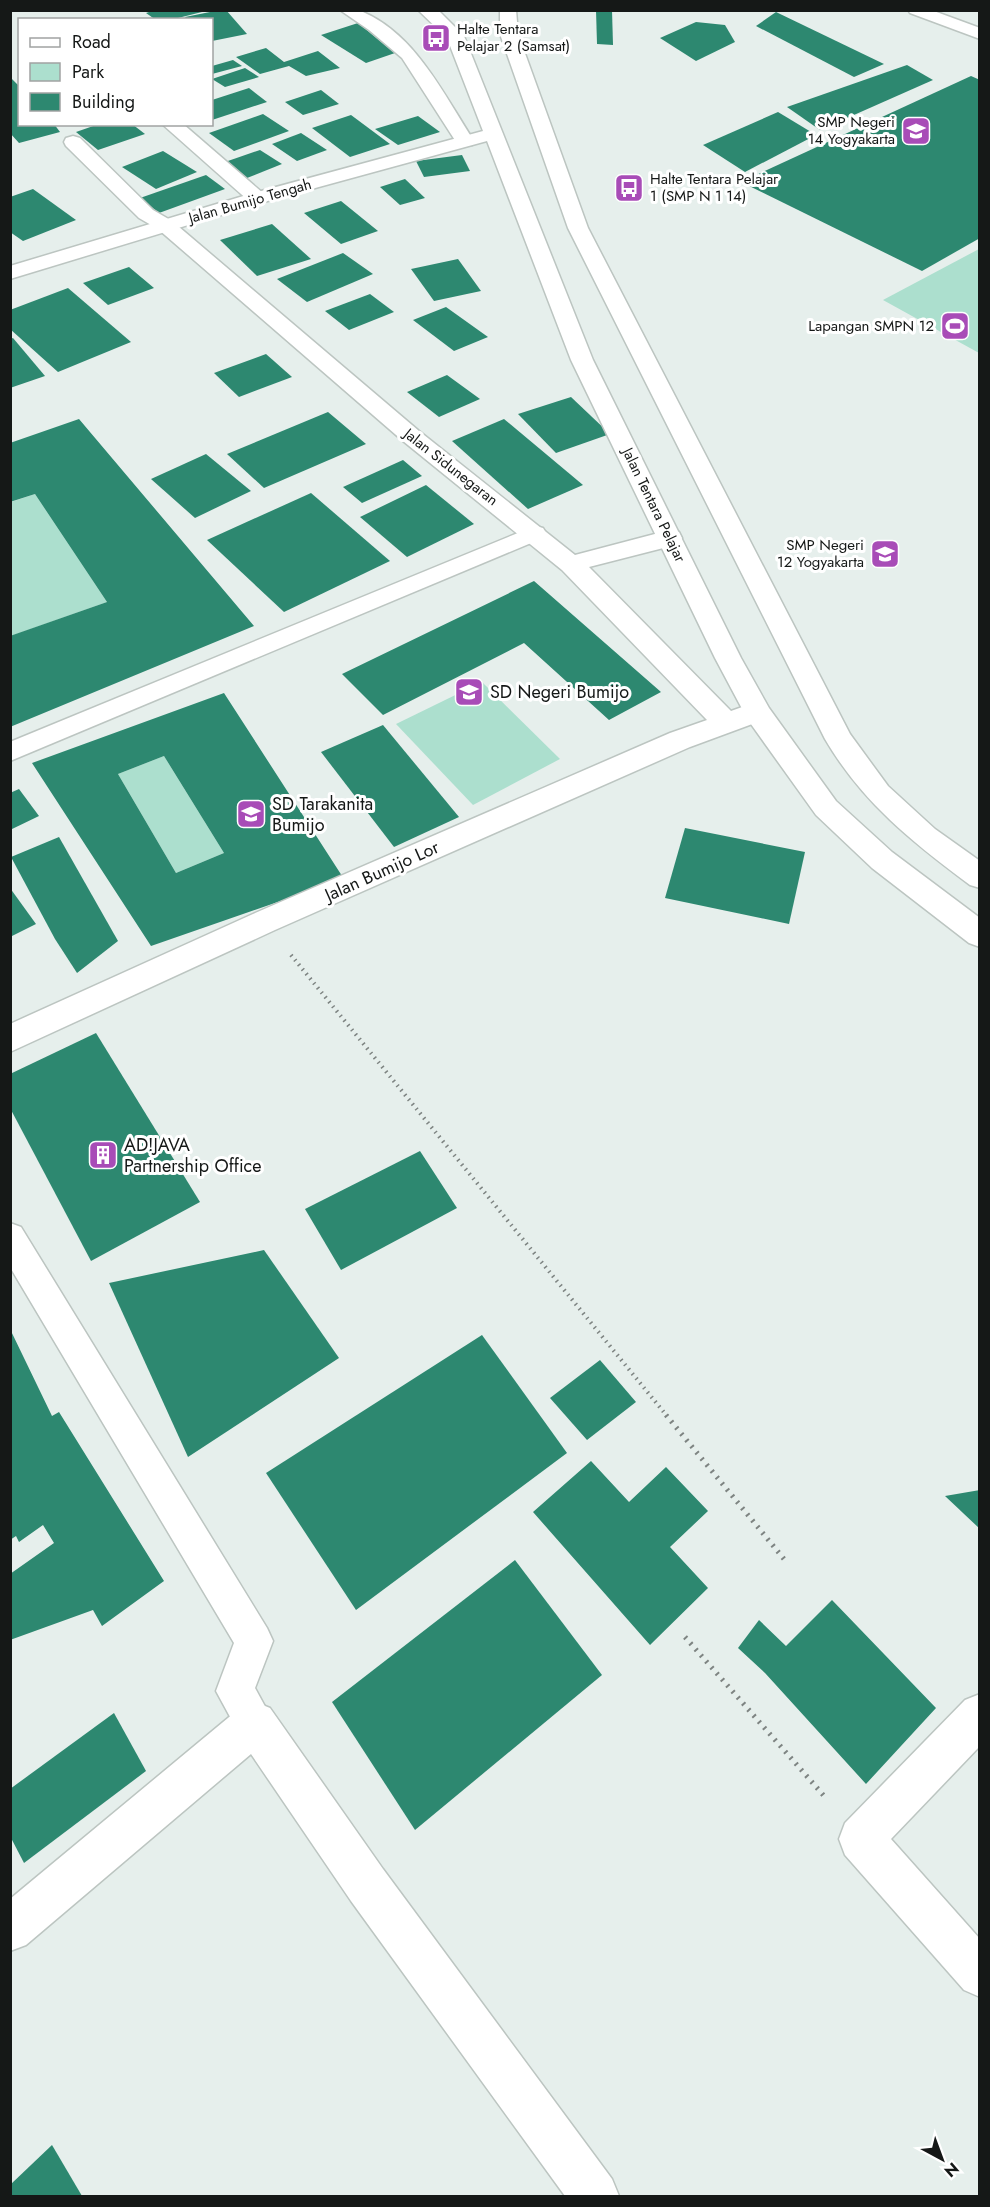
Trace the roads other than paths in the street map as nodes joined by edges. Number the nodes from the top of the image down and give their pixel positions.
1 (348, 10) edge
2 (426, 10) edge
3 (508, 10) edge
4 (915, 10) edge
5 (980, 34) edge
6 (173, 126) edge
7 (492, 134) junction
8 (465, 141) junction
9 (73, 142) dead end
10 (257, 198) junction
11 (165, 225) junction
12 (10, 273) edge
13 (536, 534) junction
14 (670, 538) junction
15 (571, 564) junction
16 (758, 712) junction
17 (726, 722) junction
18 (10, 752) edge
19 (980, 877) edge
20 (980, 935) edge
21 (10, 1039) edge
22 (10, 1237) edge
23 (980, 1715) edge
24 (255, 1722) junction
25 (10, 1929) edge
26 (980, 1974) edge
27 (595, 2196) edge

1 - 8 street
2 - 7 street, Jalan Tentara Pelajar
3 - 19 street
4 - 5 lane
6 - 10 street
7 - 8 street, Jalan Bumijo Tengah
7 - 14 street, Jalan Tentara Pelajar
8 - 10 street, Jalan Bumijo Tengah
9 - 11 street, Jalan Sidunegaran
10 - 11 street, Jalan Bumijo Tengah
11 - 12 street, Jalan Bumijo Tengah
11 - 13 street, Jalan Sidunegaran
13 - 15 street, Jalan Sidunegaran
13 - 18 lane
14 - 15 street
14 - 16 street, Jalan Tentara Pelajar
15 - 17 street, Jalan Sidunegaran
16 - 17 street, Jalan Bumijo Lor
16 - 20 street, Jalan Tentara Pelajar
17 - 21 street, Jalan Bumijo Lor
22 - 24 lane
23 - 26 street
24 - 25 street
24 - 27 street

